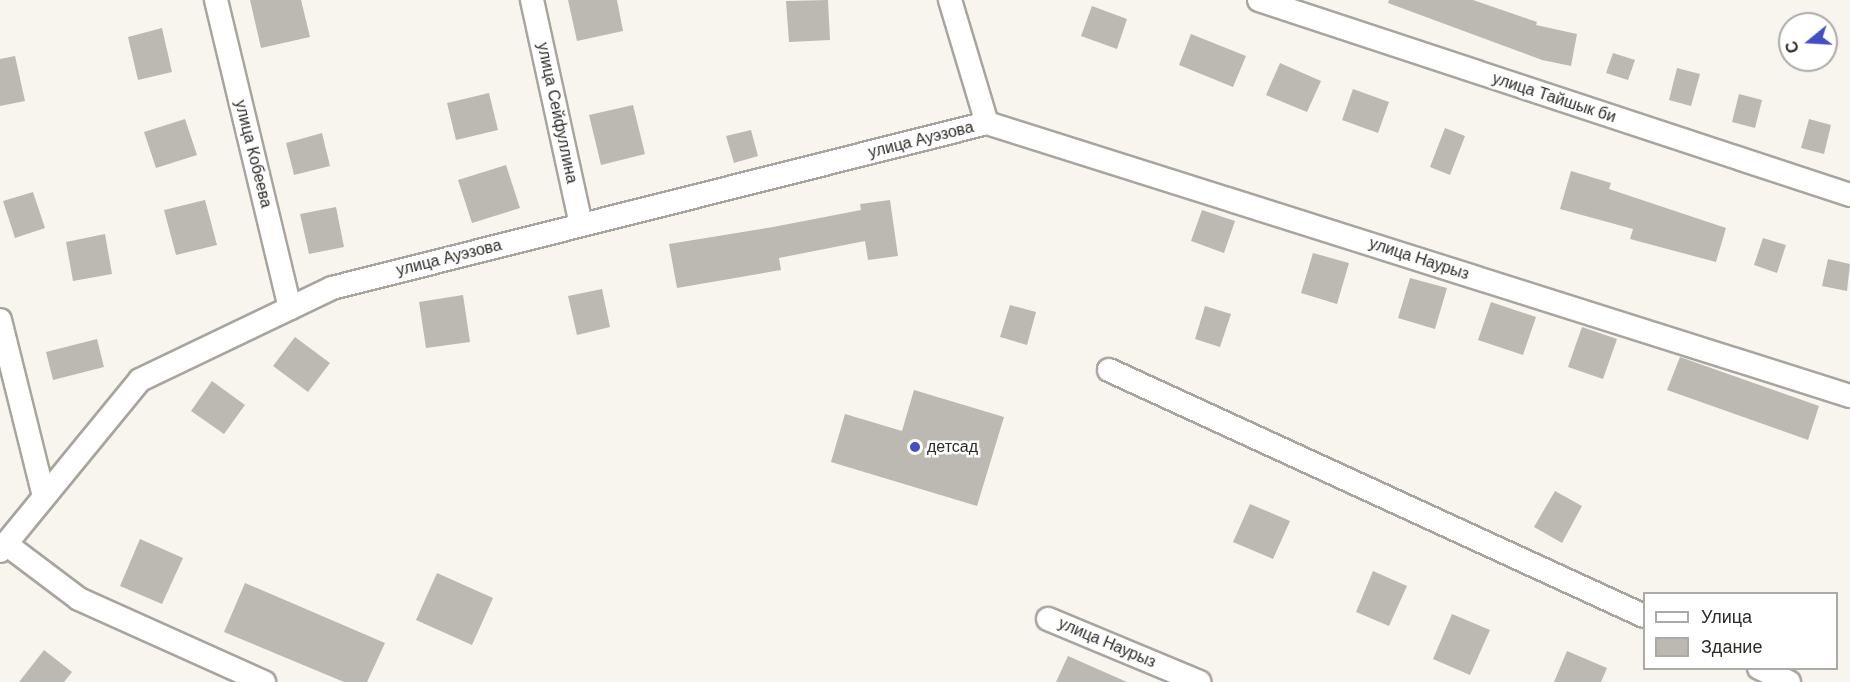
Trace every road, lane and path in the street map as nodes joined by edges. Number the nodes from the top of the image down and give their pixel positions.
1 (216, 0) edge
2 (532, 0) edge
3 (950, 0) edge
4 (1259, 0) edge
5 (987, 123) junction
6 (1850, 195) edge
7 (581, 225) junction
8 (290, 308) junction
9 (0, 320) edge
10 (1109, 370) dead end
11 (1850, 396) edge
12 (44, 497) junction
13 (3, 548) edge
14 (1643, 616) edge
15 (1048, 618) dead end
16 (1761, 670) edge
17 (264, 682) edge
18 (1199, 682) edge
19 (1789, 682) edge

1 - 8 street, улица Кобеева
2 - 7 street, улица Сейфуллина
3 - 5 street
4 - 6 street, улица Тайшык би
5 - 7 street, улица Ауэзова
5 - 11 street, улица Наурыз
7 - 8 street, улица Ауэзова
8 - 12 street, улица Ауэзова
9 - 12 street
10 - 14 street
12 - 13 street, улица Ауэзова
13 - 17 street
15 - 18 street, улица Наурыз
16 - 19 street

